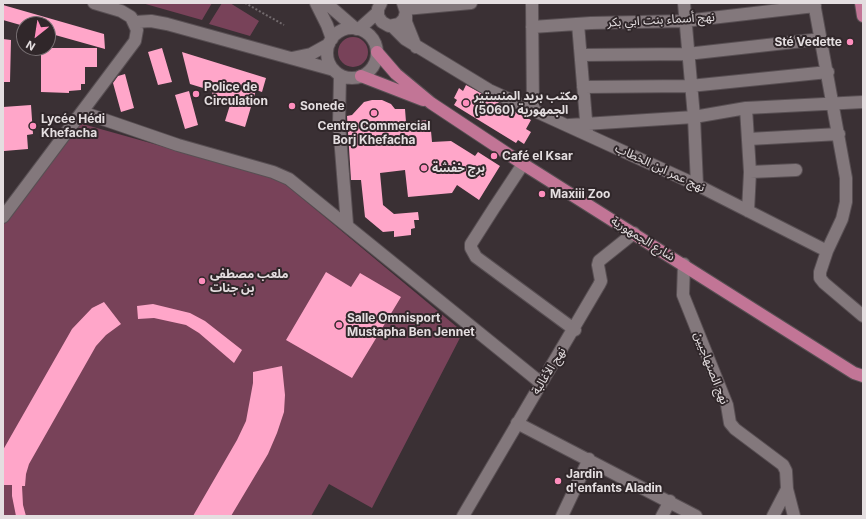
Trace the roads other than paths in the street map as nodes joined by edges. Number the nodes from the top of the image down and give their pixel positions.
1 (94, 3) edge
2 (316, 3) edge
3 (326, 3) edge
4 (470, 3) edge
5 (532, 3) edge
6 (684, 3) edge
7 (861, 3) edge
8 (449, 4) edge
9 (814, 4) edge
10 (377, 7) edge
11 (405, 7) edge
12 (863, 16) edge
13 (685, 21) junction
14 (135, 22) junction
15 (578, 24) junction
16 (391, 26) junction
17 (532, 28) junction
18 (358, 29) junction
19 (821, 39) junction
20 (330, 42) junction
21 (376, 47) junction
22 (416, 47) junction
23 (687, 54) junction
24 (581, 55) junction
25 (289, 59) junction
26 (828, 72) junction
27 (347, 75) junction
28 (690, 86) junction
29 (583, 87) junction
30 (833, 102) junction
31 (863, 102) edge
32 (432, 103) junction
33 (746, 108) junction
34 (533, 110) junction
35 (82, 112) junction
36 (694, 117) junction
37 (587, 129) junction
38 (839, 134) junction
39 (749, 139) junction
40 (524, 164) junction
41 (796, 170) dead end
42 (750, 172) junction
43 (697, 185) junction
44 (748, 211) junction
45 (3, 217) edge
46 (347, 224) junction
47 (634, 233) junction
48 (827, 251) junction
49 (684, 264) junction
50 (863, 316) edge
51 (575, 330) junction
52 (859, 375) edge
53 (541, 383) junction
54 (863, 384) edge
55 (517, 423) junction
56 (589, 459) junction
57 (787, 489) junction
58 (670, 501) junction
59 (463, 516) edge
60 (562, 516) edge
61 (662, 516) edge
62 (696, 516) edge
63 (773, 516) edge
64 (794, 516) edge

1 - 14 street
2 - 20 street
3 - 18 street
4 - 8 street
5 - 17 street
6 - 13 street
7 - 12 main road
8 - 11 street
9 - 13 street, نهج أسماء بنت ابي بكر
9 - 19 street
10 - 16 street, نهج عمر ابن الخطاب
10 - 18 street
11 - 16 street
11 - 22 street
13 - 15 street, نهج أسماء بنت ابي بكر
13 - 23 street
14 - 25 street
14 - 35 street
15 - 17 street, نهج أسماء بنت ابي بكر
15 - 24 street
16 - 21 street
16 - 22 street, نهج عمر ابن الخطاب
17 - 34 street
18 - 20 street
18 - 21 street
19 - 23 street
19 - 26 street
20 - 25 street
20 - 27 street
21 - 27 street
21 - 32 main road, شارع الجمهورية
22 - 34 street, نهج عمر ابن الخطاب
23 - 24 street
23 - 28 street
24 - 29 street
25 - 27 street
26 - 28 street
26 - 30 street
27 - 32 main road, شارع الجمهورية
27 - 46 street
28 - 29 street
28 - 36 street
29 - 37 street
30 - 31 street
30 - 33 street
30 - 38 street
32 - 40 main road, شارع الجمهورية
33 - 36 street
33 - 39 street
34 - 37 street, نهج عمر ابن الخطاب
35 - 45 street
35 - 46 street
36 - 37 street
36 - 43 street
37 - 43 street, نهج عمر ابن الخطاب
38 - 39 street
38 - 48 street
39 - 42 street
40 - 47 main road, شارع الجمهورية
40 - 51 street
41 - 42 street
42 - 44 street
43 - 44 street, نهج عمر ابن الخطاب
44 - 48 street, نهج عمر ابن الخطاب
46 - 53 street
47 - 49 main road, شارع الجمهورية
47 - 51 street, نهج الأغالبة
48 - 50 street
49 - 52 main road, شارع الجمهورية
49 - 57 street, نهج الصنهاجيين
51 - 53 street, نهج الأغالبة
52 - 54 main road, شارع الجمهورية
53 - 55 street, نهج الأغالبة
55 - 56 street
55 - 59 street, نهج الأغالبة
56 - 58 street
56 - 60 street
57 - 63 street
57 - 64 street, نهج الصنهاجيين
58 - 61 street
58 - 62 street

